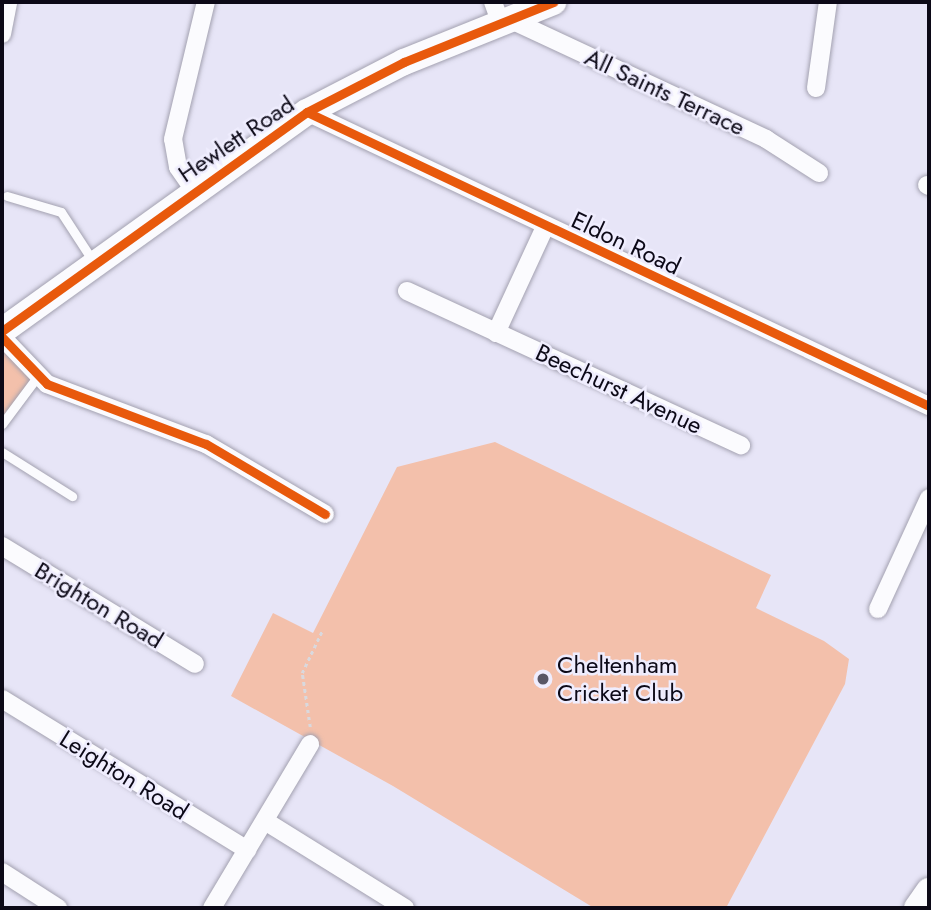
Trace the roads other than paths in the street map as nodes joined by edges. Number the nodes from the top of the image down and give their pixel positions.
1 (8, 2) edge
2 (206, 2) edge
3 (553, 2) edge
4 (828, 2) edge
5 (500, 13) edge
6 (2, 34) edge
7 (816, 88) dead end
8 (307, 112) junction
9 (819, 173) dead end
10 (194, 190) junction
11 (8, 196) dead end
12 (545, 227) junction
13 (94, 263) junction
14 (407, 291) dead end
15 (2, 331) edge
16 (496, 332) junction
17 (2, 337) edge
18 (37, 377) junction
19 (929, 406) edge
20 (2, 424) edge
21 (741, 445) dead end
22 (2, 452) edge
23 (72, 496) dead end
24 (929, 498) edge
25 (325, 513) dead end
26 (2, 546) edge
27 (878, 609) dead end
28 (195, 664) dead end
29 (2, 699) edge
30 (310, 744) road end
31 (265, 821) junction
32 (247, 850) junction
33 (2, 872) edge
34 (929, 891) edge
35 (58, 908) edge
36 (212, 908) edge
37 (405, 908) edge
38 (917, 908) edge

1 - 6 street
2 - 10 street
3 - 5 street, Hewlett Road
4 - 7 street
5 - 8 street, Hewlett Road
5 - 9 street, All Saints Terrace
8 - 10 street, Hewlett Road
8 - 12 street, Eldon Road
10 - 13 street, Hewlett Road
11 - 13 lane
12 - 16 street
12 - 19 street, Eldon Road
13 - 15 street, Hewlett Road
14 - 16 street, Beechurst Avenue
16 - 21 street, Beechurst Avenue
17 - 18 street
18 - 20 lane
18 - 25 street
22 - 23 lane
24 - 27 street
26 - 28 street, Brighton Road
29 - 32 street, Leighton Road
30 - 31 street
31 - 32 street
31 - 37 street
32 - 36 street
33 - 35 street
34 - 38 street

